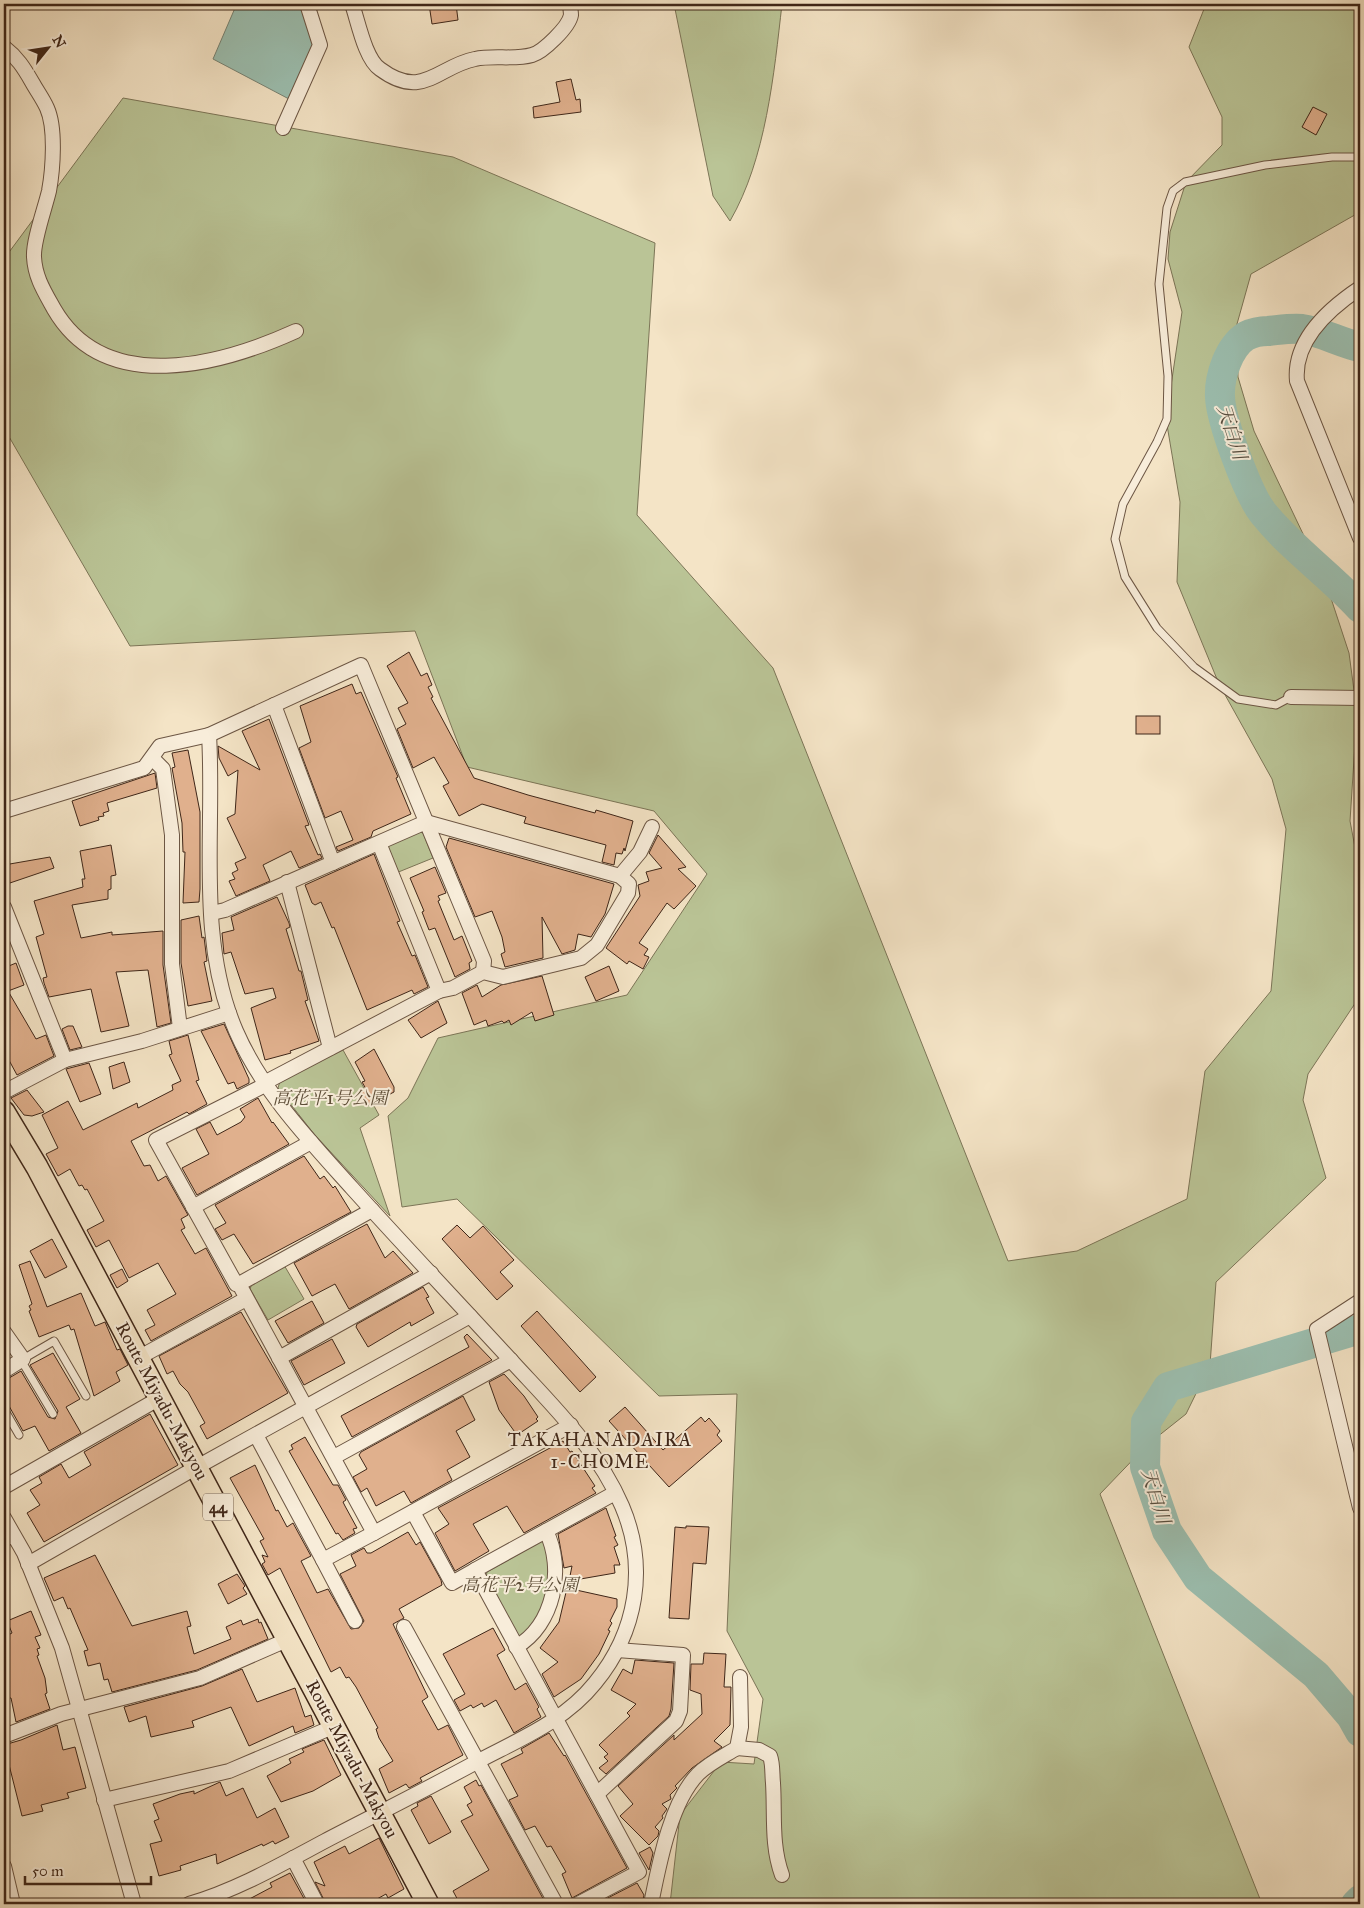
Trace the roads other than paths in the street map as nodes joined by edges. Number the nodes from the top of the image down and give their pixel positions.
1 (307, 4) edge
2 (352, 4) edge
3 (570, 4) edge
4 (4, 47) edge
5 (283, 128) dead end
6 (1360, 157) edge
7 (1360, 288) edge
8 (296, 331) dead end
9 (1360, 538) edge
10 (1291, 697) joint
11 (1360, 698) edge
12 (274, 705) junction
13 (209, 735) junction
14 (152, 758) junction
15 (4, 811) edge
16 (426, 822) junction
17 (652, 827) dead end
18 (379, 843) junction
19 (333, 863) junction
20 (620, 876) junction
21 (287, 882) junction
22 (4, 907) edge
23 (212, 913) junction
24 (483, 972) junction
25 (438, 991) junction
26 (229, 1013) junction
27 (180, 1028) junction
28 (330, 1048) junction
29 (65, 1060) junction
30 (264, 1084) junction
31 (4, 1092) edge
32 (4, 1112) edge
33 (311, 1142) junction
34 (193, 1207) junction
35 (372, 1210) junction
36 (431, 1272) junction
37 (239, 1284) junction
38 (246, 1299) junction
39 (1360, 1301) edge
40 (470, 1316) junction
41 (4, 1332) edge
42 (138, 1358) junction
43 (279, 1358) junction
44 (22, 1359) junction
45 (511, 1360) junction
46 (4, 1371) edge
47 (86, 1396) dead end
48 (160, 1398) junction
49 (307, 1408) junction
50 (4, 1409) edge
51 (53, 1414) dead end
52 (571, 1425) junction
53 (19, 1435) dead end
54 (256, 1435) junction
55 (334, 1457) junction
56 (197, 1467) junction
57 (1357, 1480) edge
58 (4, 1488) edge
59 (615, 1493) junction
60 (1360, 1508) edge
61 (413, 1512) junction
62 (4, 1518) edge
63 (546, 1531) junction
64 (374, 1533) junction
65 (10, 1540) edge
66 (323, 1560) junction
67 (28, 1564) junction
68 (475, 1570) junction
69 (355, 1621) dead end
70 (404, 1627) dead end
71 (289, 1639) junction
72 (516, 1647) junction
73 (617, 1650) junction
74 (740, 1677) dead end
75 (78, 1709) junction
76 (555, 1720) junction
77 (335, 1726) junction
78 (4, 1736) edge
79 (737, 1748) junction
80 (478, 1761) junction
81 (597, 1794) junction
82 (104, 1800) junction
83 (381, 1812) junction
84 (293, 1858) junction
85 (4, 1866) edge
86 (782, 1875) dead end
87 (13, 1904) edge
88 (134, 1904) edge
89 (189, 1904) edge
90 (317, 1904) edge
91 (428, 1904) edge
92 (556, 1904) edge
93 (578, 1904) edge
94 (651, 1904) edge

1 - 5 street
2 - 3 street
4 - 8 street
6 - 10 lane
7 - 9 street
10 - 11 street
12 - 13 street
12 - 16 street
12 - 19 street
13 - 14 street
13 - 23 street
14 - 15 street
14 - 27 street
16 - 18 street
16 - 20 street
16 - 24 street
17 - 20 street
18 - 19 street
18 - 25 street
19 - 21 street
20 - 24 street
21 - 23 street
21 - 28 street
22 - 29 street
23 - 26 street
24 - 25 street
25 - 28 street
26 - 27 street
26 - 30 street
27 - 29 street
28 - 30 street
29 - 31 street
30 - 33 street
30 - 34 street
32 - 42 main road, Route Miyadu-Makyou / 44
33 - 34 street
33 - 35 street
34 - 37 street
35 - 36 street
35 - 37 street
36 - 40 street
36 - 43 street
37 - 38 street
38 - 42 street
38 - 43 street
39 - 57 street
40 - 45 street
40 - 49 street
41 - 44 street
42 - 48 main road, Route Miyadu-Makyou / 44
43 - 49 street
44 - 46 street
44 - 47 lane
44 - 51 lane
45 - 52 street
45 - 55 street
48 - 56 main road, Route Miyadu-Makyou / 44
48 - 58 street
49 - 54 street
49 - 55 street
50 - 53 lane
52 - 59 street
52 - 61 street
54 - 56 street
54 - 66 street
55 - 64 street
56 - 67 street
56 - 71 main road, Route Miyadu-Makyou / 44
57 - 60 street
59 - 63 street
59 - 73 street
61 - 64 street
61 - 68 street
62 - 65 street
63 - 68 street
63 - 72 street
64 - 66 street
65 - 67 street
66 - 69 street
67 - 75 street
68 - 72 street
70 - 80 street
71 - 75 street
71 - 77 main road, Route Miyadu-Makyou / 44
72 - 76 street
73 - 76 street
73 - 81 street
74 - 79 street
75 - 78 street
75 - 82 street
76 - 80 street
76 - 81 street
77 - 82 street
77 - 83 main road, Route Miyadu-Makyou / 44
79 - 86 street
79 - 94 street
80 - 83 street
80 - 92 street
81 - 93 street
82 - 88 street
83 - 84 street
83 - 91 main road, Route Miyadu-Makyou / 44
84 - 89 street
84 - 90 street
85 - 87 street

